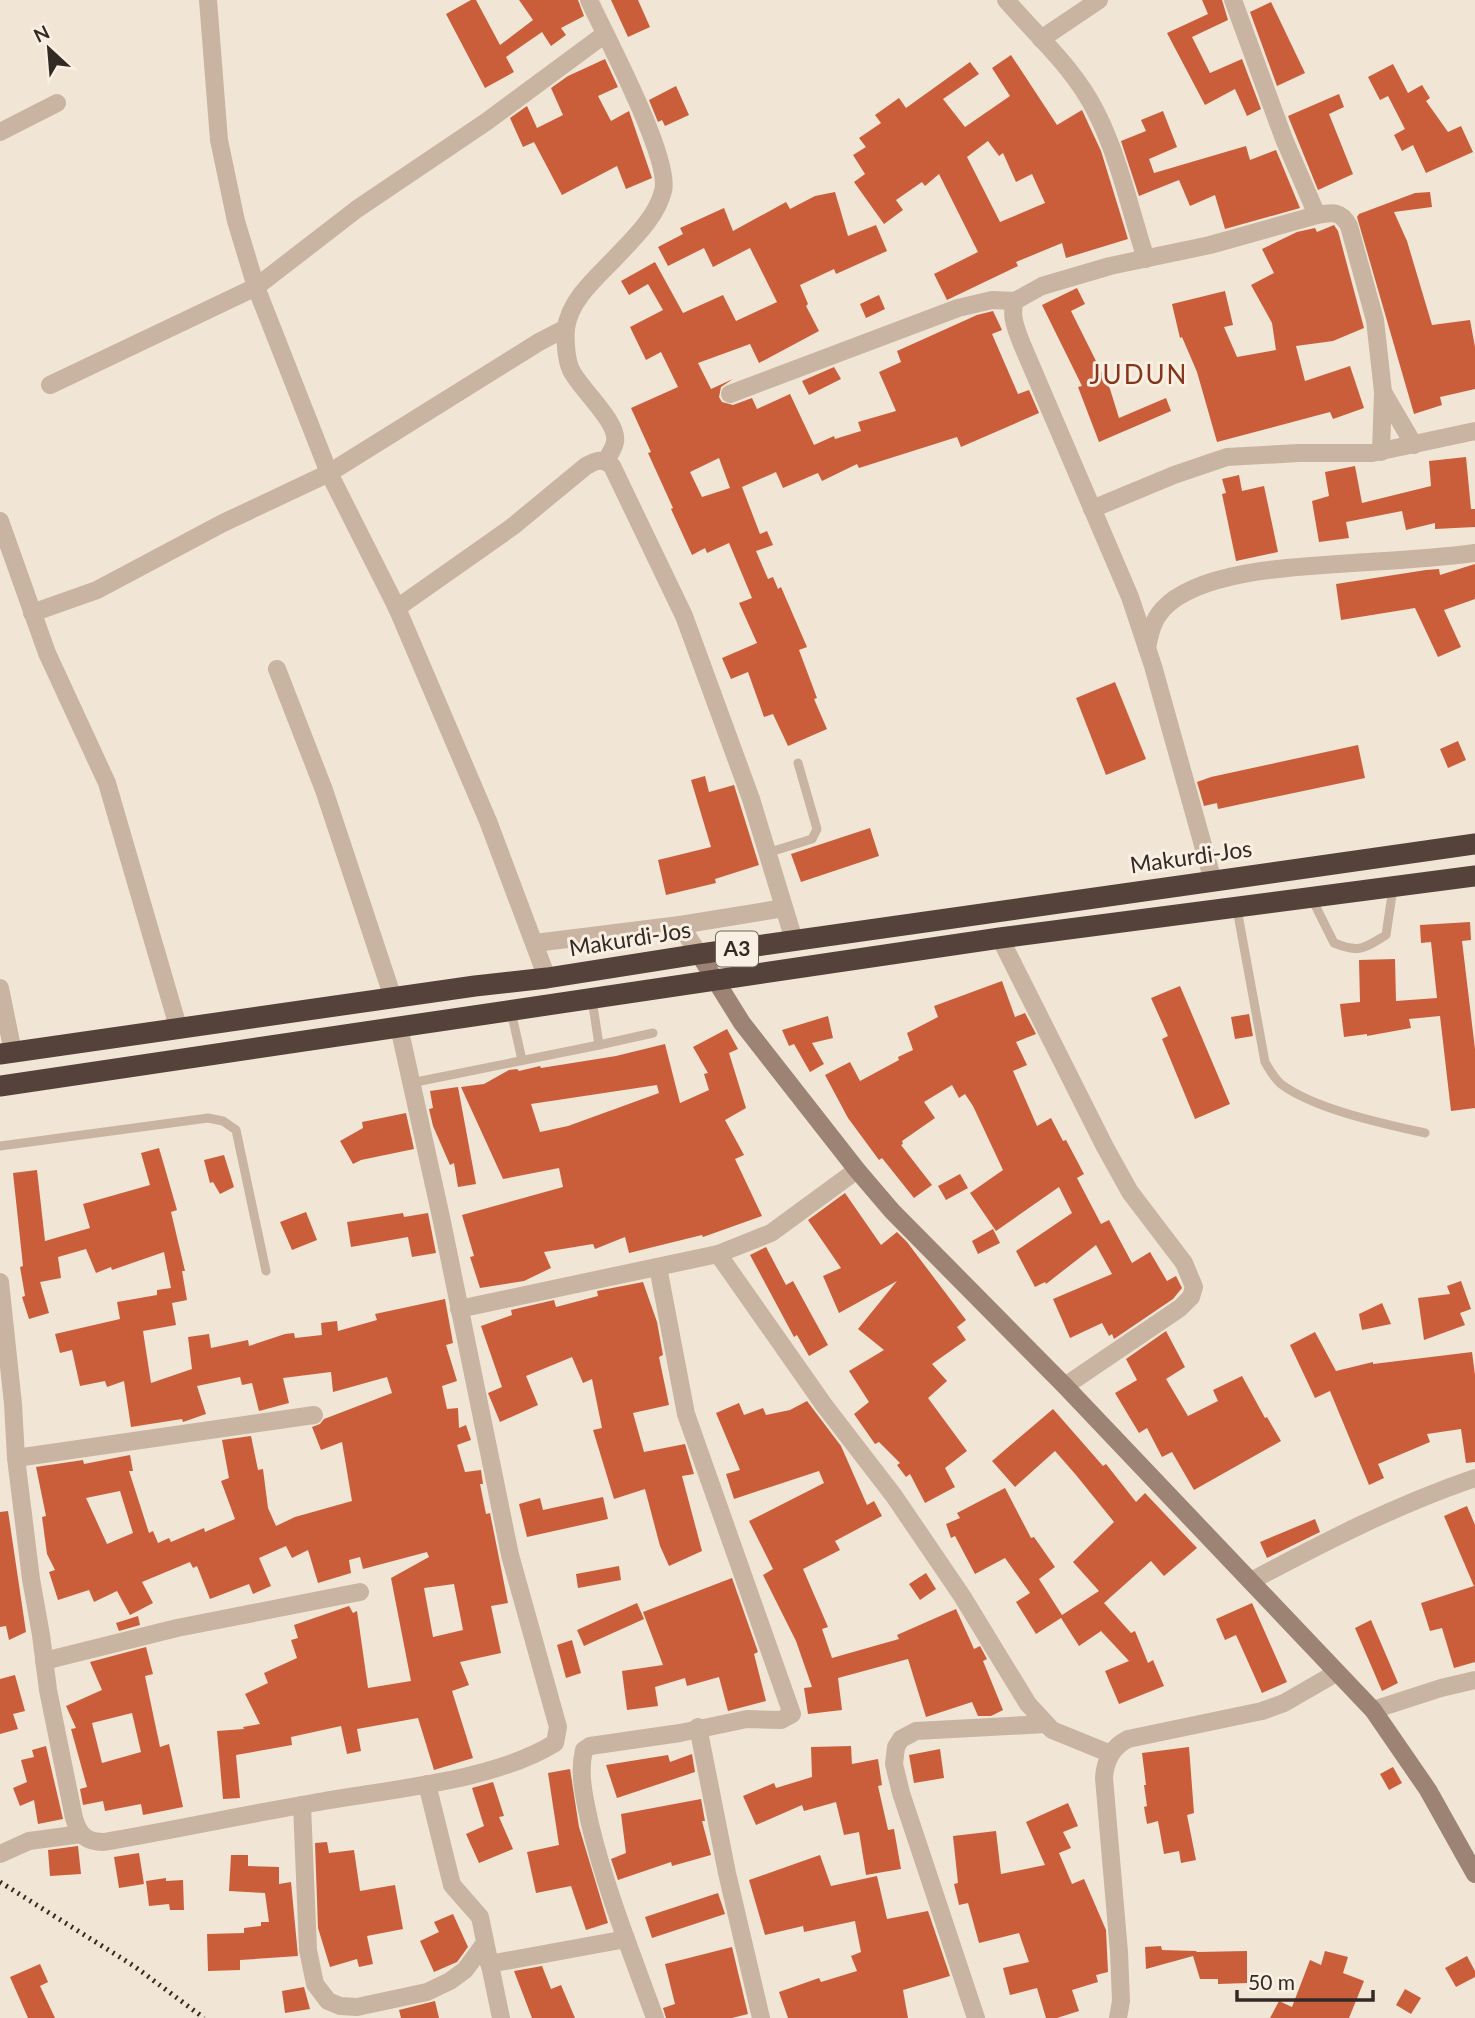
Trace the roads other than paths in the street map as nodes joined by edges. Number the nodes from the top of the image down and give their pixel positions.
1 (208, 0) edge
2 (589, 0) edge
3 (1006, 0) edge
4 (1099, 0) edge
5 (1233, 0) edge
6 (605, 34) junction
7 (1041, 39) junction
8 (57, 103) dead end
9 (0, 132) edge
10 (1318, 215) junction
11 (1146, 259) junction
12 (256, 287) junction
13 (1015, 301) junction
14 (566, 328) junction
15 (50, 385) dead end
16 (1383, 392) junction
17 (730, 394) dead end
18 (1475, 431) edge
19 (1414, 445) junction
20 (1381, 452) junction
21 (606, 461) junction
22 (329, 473) junction
23 (1092, 509) junction
24 (0, 521) edge
25 (1475, 553) edge
26 (397, 608) junction
27 (32, 613) junction
28 (1147, 648) junction
29 (277, 669) dead end
30 (798, 763) dead end
31 (1475, 844) edge
32 (767, 853) junction
33 (1475, 876) edge
34 (1213, 881) junction
35 (1393, 887) junction
36 (1311, 897) junction
37 (1236, 907) junction
38 (784, 908) junction
39 (680, 925) junction
40 (1000, 938) junction
41 (794, 940) junction
42 (535, 943) junction
43 (699, 954) junction
44 (547, 978) junction
45 (713, 979) junction
46 (0, 988) edge
47 (592, 997) junction
48 (393, 998) junction
49 (511, 1010) junction
50 (399, 1027) junction
51 (179, 1030) junction
52 (653, 1032) dead end
53 (599, 1045) junction
54 (6, 1053) edge
55 (522, 1060) junction
56 (411, 1083) junction
57 (0, 1086) edge
58 (1425, 1133) dead end
59 (0, 1146) edge
60 (857, 1170) junction
61 (718, 1254) junction
62 (658, 1268) junction
63 (265, 1271) dead end
64 (0, 1282) edge
65 (460, 1309) junction
66 (1065, 1386) junction
67 (314, 1415) dead end
68 (16, 1458) junction
69 (1475, 1478) edge
70 (1251, 1581) junction
71 (360, 1592) dead end
72 (44, 1661) junction
73 (1336, 1673) junction
74 (1475, 1680) edge
75 (1373, 1710) junction
76 (1046, 1724) junction
77 (698, 1727) junction
78 (1111, 1754) junction
79 (428, 1784) junction
80 (302, 1805) junction
81 (81, 1834) junction
82 (0, 1854) edge
83 (1475, 1874) edge
84 (626, 1939) junction
85 (484, 1956) junction
86 (501, 2018) edge
87 (655, 2018) edge
88 (761, 2018) edge
89 (976, 2018) edge
90 (1118, 2018) edge

1 - 12 street
2 - 6 street
3 - 7 street
4 - 7 street
5 - 10 street
6 - 12 street
6 - 14 street
7 - 11 street
8 - 9 street
10 - 11 street
10 - 16 street
11 - 13 street
12 - 15 street
12 - 22 street
13 - 17 street
13 - 23 street
14 - 21 street
14 - 22 street
16 - 19 street
16 - 20 street
18 - 19 street
19 - 20 street
20 - 23 street
21 - 26 street
21 - 32 street
22 - 26 street
22 - 27 street
23 - 28 street
24 - 27 street
25 - 28 street
26 - 42 street
27 - 51 street
28 - 34 street
29 - 48 street
30 - 32 lane
31 - 34 highway, Makurdi-Jos / A3
32 - 38 street
33 - 35 highway, A3
34 - 41 highway, Makurdi-Jos / A3
35 - 36 highway, A3
35 - 36 lane
36 - 37 highway, A3
37 - 40 highway, A3
37 - 58 lane
38 - 39 street
38 - 41 street
39 - 42 street
39 - 43 street
40 - 45 highway, A3
40 - 66 street
41 - 43 highway, Makurdi-Jos / A3
42 - 44 street
43 - 44 highway, Makurdi-Jos / A3
43 - 45 main road
44 - 48 highway, Makurdi-Jos / A3
45 - 47 highway, A3
45 - 60 main road
46 - 54 street
47 - 49 highway, A3
47 - 53 lane
48 - 51 highway, Makurdi-Jos / A3
49 - 50 highway, A3
49 - 55 lane
50 - 56 street
50 - 57 highway, A3
51 - 54 highway, Makurdi-Jos / A3
52 - 53 lane
53 - 55 lane
55 - 56 lane
56 - 65 street
59 - 63 lane
60 - 61 street
60 - 66 main road
61 - 62 street
61 - 76 street
62 - 65 street
62 - 77 street
64 - 68 street
65 - 79 street
66 - 70 main road
67 - 68 street
68 - 72 street
69 - 70 street
70 - 73 main road
71 - 72 street
72 - 81 street
73 - 75 main road
73 - 78 street
74 - 75 street
75 - 83 main road
76 - 78 street
76 - 89 street
77 - 84 street
77 - 88 street
78 - 90 street
79 - 80 street
79 - 85 street
80 - 81 street
80 - 85 street
81 - 82 street
84 - 85 street
84 - 87 street
85 - 86 street

